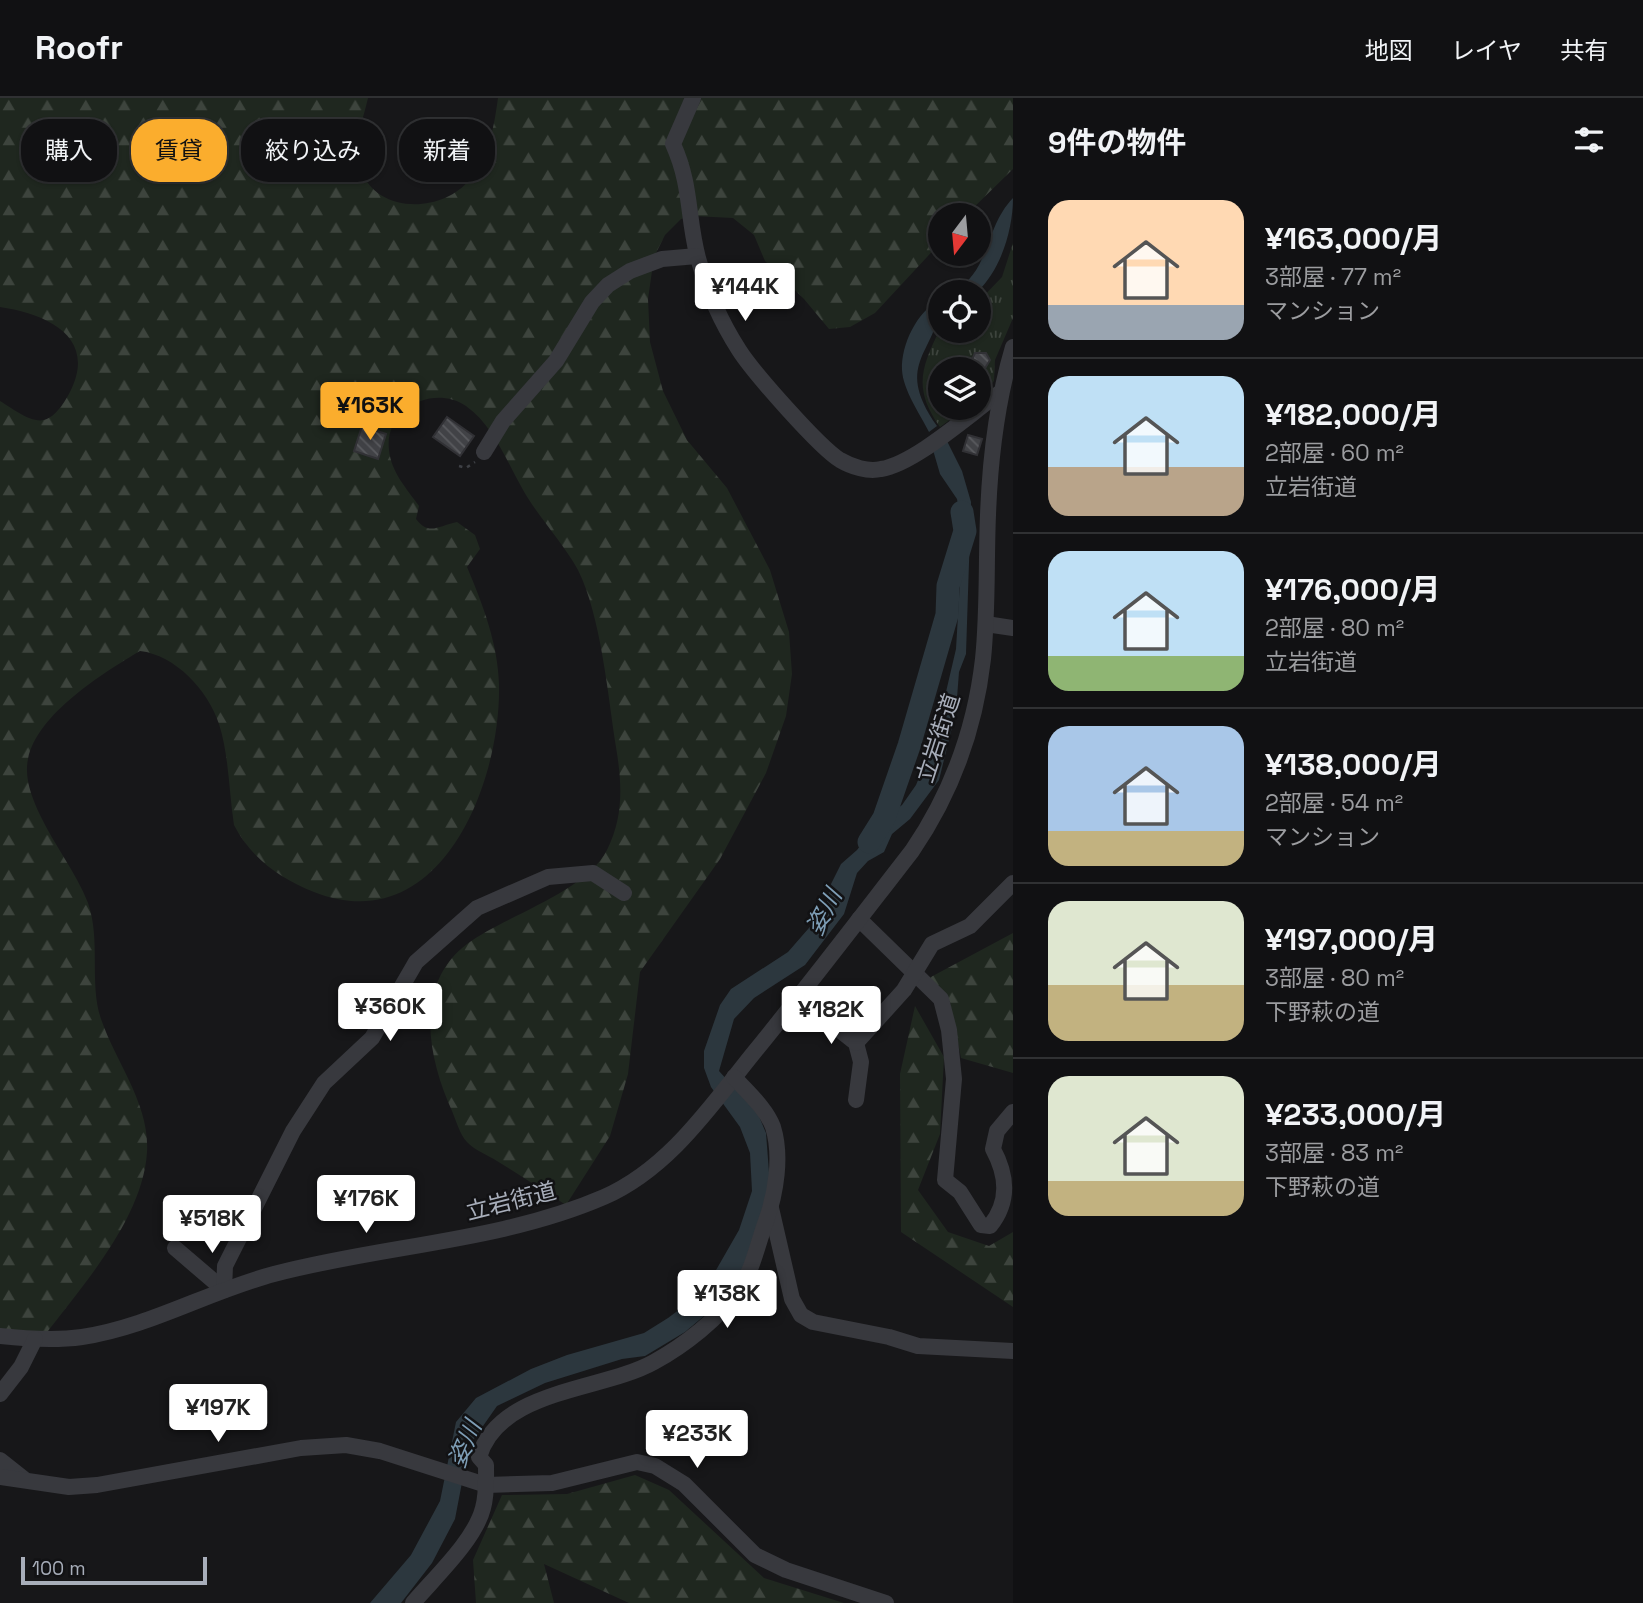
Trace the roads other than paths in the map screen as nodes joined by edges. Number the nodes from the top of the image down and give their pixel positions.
1 (693, 98) edge
2 (697, 256) junction
3 (1013, 347) edge
4 (1001, 392) junction
5 (484, 452) road end
6 (986, 624) junction
7 (1013, 628) edge
8 (1013, 883) edge
9 (624, 893) dead end
10 (859, 919) junction
11 (914, 974) junction
12 (798, 997) junction
13 (856, 1043) junction
14 (734, 1077) junction
15 (856, 1100) dead end
16 (1013, 1112) edge
17 (771, 1208) junction
18 (175, 1248) dead end
19 (224, 1290) junction
20 (0, 1336) edge
21 (35, 1339) junction
22 (1013, 1351) edge
23 (0, 1394) edge
24 (0, 1460) edge
25 (0, 1477) edge
26 (24, 1479) junction
27 (478, 1483) junction
28 (413, 1603) edge
29 (886, 1603) edge

1 - 2 street
2 - 4 street
2 - 5 street
3 - 4 street, 立岩街道
4 - 6 street, 立岩街道
6 - 7 street
6 - 10 street, 立岩街道
8 - 11 street
9 - 19 street
10 - 11 street
10 - 12 street, 立岩街道
11 - 13 street
11 - 16 street
12 - 13 street
12 - 14 street, 立岩街道
13 - 15 street
14 - 17 street
14 - 19 street, 立岩街道
17 - 22 street
17 - 27 street
18 - 19 street
19 - 21 street, 立岩街道
20 - 21 street, 立岩街道
21 - 23 street
24 - 26 street
25 - 26 street
26 - 27 street
27 - 28 street
27 - 29 street

